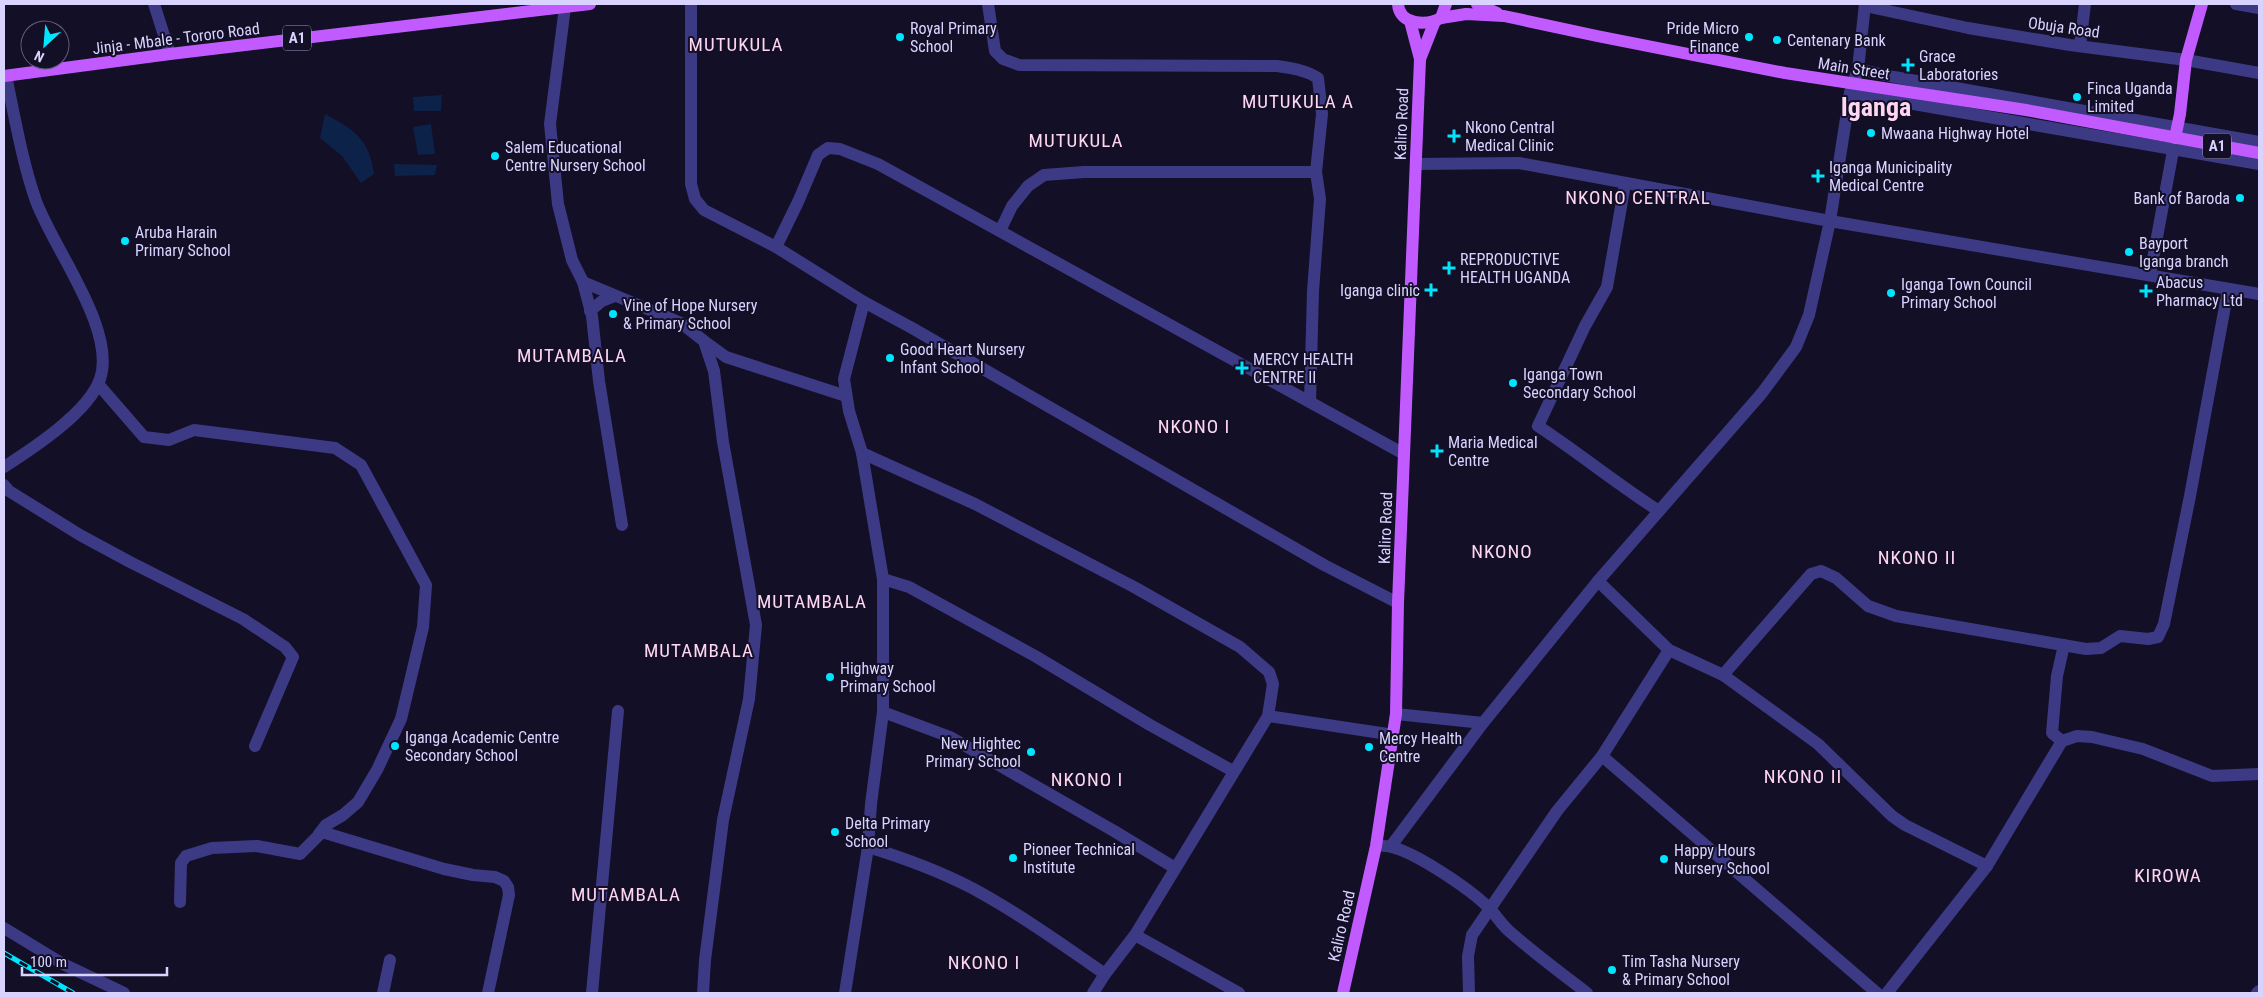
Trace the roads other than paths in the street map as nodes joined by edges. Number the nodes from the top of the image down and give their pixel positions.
1 (154, 4) edge
2 (590, 4) edge
3 (690, 4) edge
4 (988, 4) edge
5 (1446, 4) edge
6 (1477, 4) edge
7 (2085, 4) edge
8 (2194, 4) edge
9 (2202, 4) edge
10 (2236, 4) edge
11 (1865, 5) edge
12 (1396, 6) edge
13 (565, 7) junction
14 (2259, 8) edge
15 (1504, 16) junction
16 (1438, 20) junction
17 (1410, 21) junction
18 (2080, 46) junction
19 (170, 54) junction
20 (1420, 59) junction
21 (2183, 60) junction
22 (1858, 69) junction
23 (2259, 74) edge
24 (5, 76) edge
25 (1852, 89) junction
26 (2175, 134) junction
27 (2259, 142) edge
28 (2259, 153) edge
29 (1416, 164) junction
30 (2259, 164) edge
31 (1316, 172) junction
32 (1625, 184) junction
33 (1830, 221) junction
34 (1000, 231) junction
35 (776, 247) junction
36 (2150, 275) junction
37 (583, 282) junction
38 (2228, 290) junction
39 (2259, 294) edge
40 (615, 296) junction
41 (864, 302) junction
42 (590, 311) junction
43 (704, 341) junction
44 (98, 384) junction
45 (846, 396) junction
46 (1310, 402) junction
47 (862, 453) junction
48 (1404, 454) junction
49 (4, 467) edge
50 (4, 485) edge
51 (1659, 511) junction
52 (622, 525) dead end
53 (883, 579) junction
54 (1598, 581) junction
55 (1398, 603) junction
56 (2064, 645) junction
57 (1668, 650) junction
58 (1723, 675) junction
59 (618, 711) dead end
60 (883, 712) junction
61 (1396, 714) junction
62 (1268, 716) junction
63 (1483, 723) junction
64 (1394, 735) junction
65 (2062, 741) junction
66 (255, 746) dead end
67 (1602, 756) junction
68 (1233, 771) junction
69 (2259, 774) edge
70 (319, 834) junction
71 (868, 846) junction
72 (1376, 846) junction
73 (1391, 846) junction
74 (1987, 866) junction
75 (1174, 868) junction
76 (180, 902) dead end
77 (1488, 908) junction
78 (4, 928) edge
79 (1135, 934) junction
80 (390, 960) dead end
81 (1105, 974) junction
82 (124, 993) edge
83 (383, 993) edge
84 (488, 993) edge
85 (592, 993) edge
86 (703, 993) edge
87 (844, 993) edge
88 (1093, 993) edge
89 (1239, 993) edge
90 (1343, 993) edge
91 (1469, 993) edge
92 (1587, 993) edge
93 (1877, 993) edge
94 (1887, 993) edge

1 - 19 street
2 - 13 main road, Jinja - Mbale - Tororo Road / A1
3 - 35 street
4 - 31 street
5 - 16 main road, Kaliro Road
6 - 15 main road, A1
7 - 18 street
8 - 21 main road
9 - 21 main road
10 - 14 street
11 - 18 street, Obuja Road
11 - 22 street
12 - 17 main road
13 - 19 main road, Jinja - Mbale - Tororo Road / A1
13 - 37 street
15 - 16 main road, A1
15 - 25 main road, Main Street / A1
16 - 17 main road, A1
16 - 20 main road, Kaliro Road
17 - 20 main road, Kaliro Road
18 - 21 street, Obuja Road
19 - 24 main road, Jinja - Mbale - Tororo Road / A1
20 - 29 main road, Kaliro Road
21 - 23 street, Obuja Road
21 - 26 main road
22 - 25 street
22 - 26 street, Main Street
24 - 44 street
25 - 26 main road, Main Street / A1
25 - 33 street
26 - 27 street, Main Street
26 - 28 main road, Main Street / A1
26 - 30 street, Main Street
26 - 36 street
29 - 32 street
29 - 48 main road, Kaliro Road
31 - 34 street
31 - 46 street
32 - 33 street
32 - 51 street
33 - 36 street
33 - 51 street
34 - 35 street
34 - 46 street
35 - 41 street
36 - 38 street
37 - 40 street
37 - 42 street
38 - 39 street
38 - 56 street
40 - 42 street
40 - 43 street
41 - 45 street
41 - 55 street
42 - 52 street
43 - 45 street
43 - 86 street
44 - 49 street
44 - 70 street
45 - 47 street
46 - 48 street
47 - 53 street
47 - 62 street
48 - 55 main road, Kaliro Road
50 - 66 street
51 - 54 street
53 - 60 street
53 - 68 street
54 - 57 street
54 - 63 street
55 - 61 main road, Kaliro Road
56 - 58 street
56 - 65 street
57 - 58 street
57 - 67 street
58 - 74 street
59 - 85 street
60 - 71 street
60 - 75 street
61 - 63 street
61 - 64 main road, Kaliro Road
62 - 64 street
62 - 68 street
63 - 73 street
64 - 72 main road, Kaliro Road
65 - 69 street
65 - 74 street
67 - 77 street
67 - 93 street
68 - 75 street
70 - 76 street
70 - 84 street
71 - 81 street
71 - 87 street
72 - 73 street
72 - 90 main road, Kaliro Road
73 - 77 street
74 - 94 street
75 - 79 street
77 - 91 street
77 - 92 street
78 - 82 street
79 - 81 street
79 - 89 street
80 - 83 street
81 - 88 street

